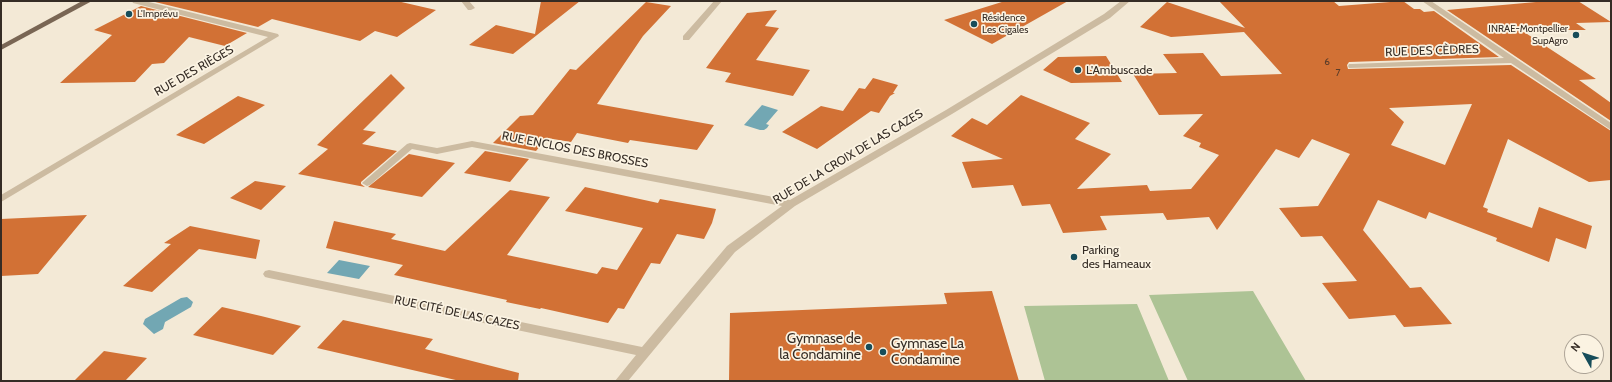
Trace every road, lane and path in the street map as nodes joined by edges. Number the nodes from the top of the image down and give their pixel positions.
1 (88, 1) edge
2 (136, 1) edge
3 (465, 1) edge
4 (718, 1) edge
5 (1126, 1) edge
6 (1426, 1) edge
7 (471, 8) dead end
8 (686, 38) dead end
9 (1, 48) edge
10 (1513, 60) junction
11 (1352, 66) dead end
12 (1611, 126) edge
13 (367, 183) dead end
14 (1, 199) edge
15 (791, 204) junction
16 (270, 274) dead end
17 (644, 352) junction
18 (621, 381) edge

1 - 9 main road
2 - 14 street, RUE DES RIÈGES
3 - 7 street
4 - 8 street
5 - 15 street, RUE DE LA CROIX DE LAS CAZES
6 - 10 street
10 - 11 street, RUE DES CÈDRES
10 - 12 street
13 - 15 street, RUE ENCLOS DES BROSSES
15 - 17 street, RUE DE LA CROIX DE LAS CAZES
16 - 17 street, RUE CITÉ DE LAS CAZES
17 - 18 street, RUE DE LA CROIX DE LAS CAZES

